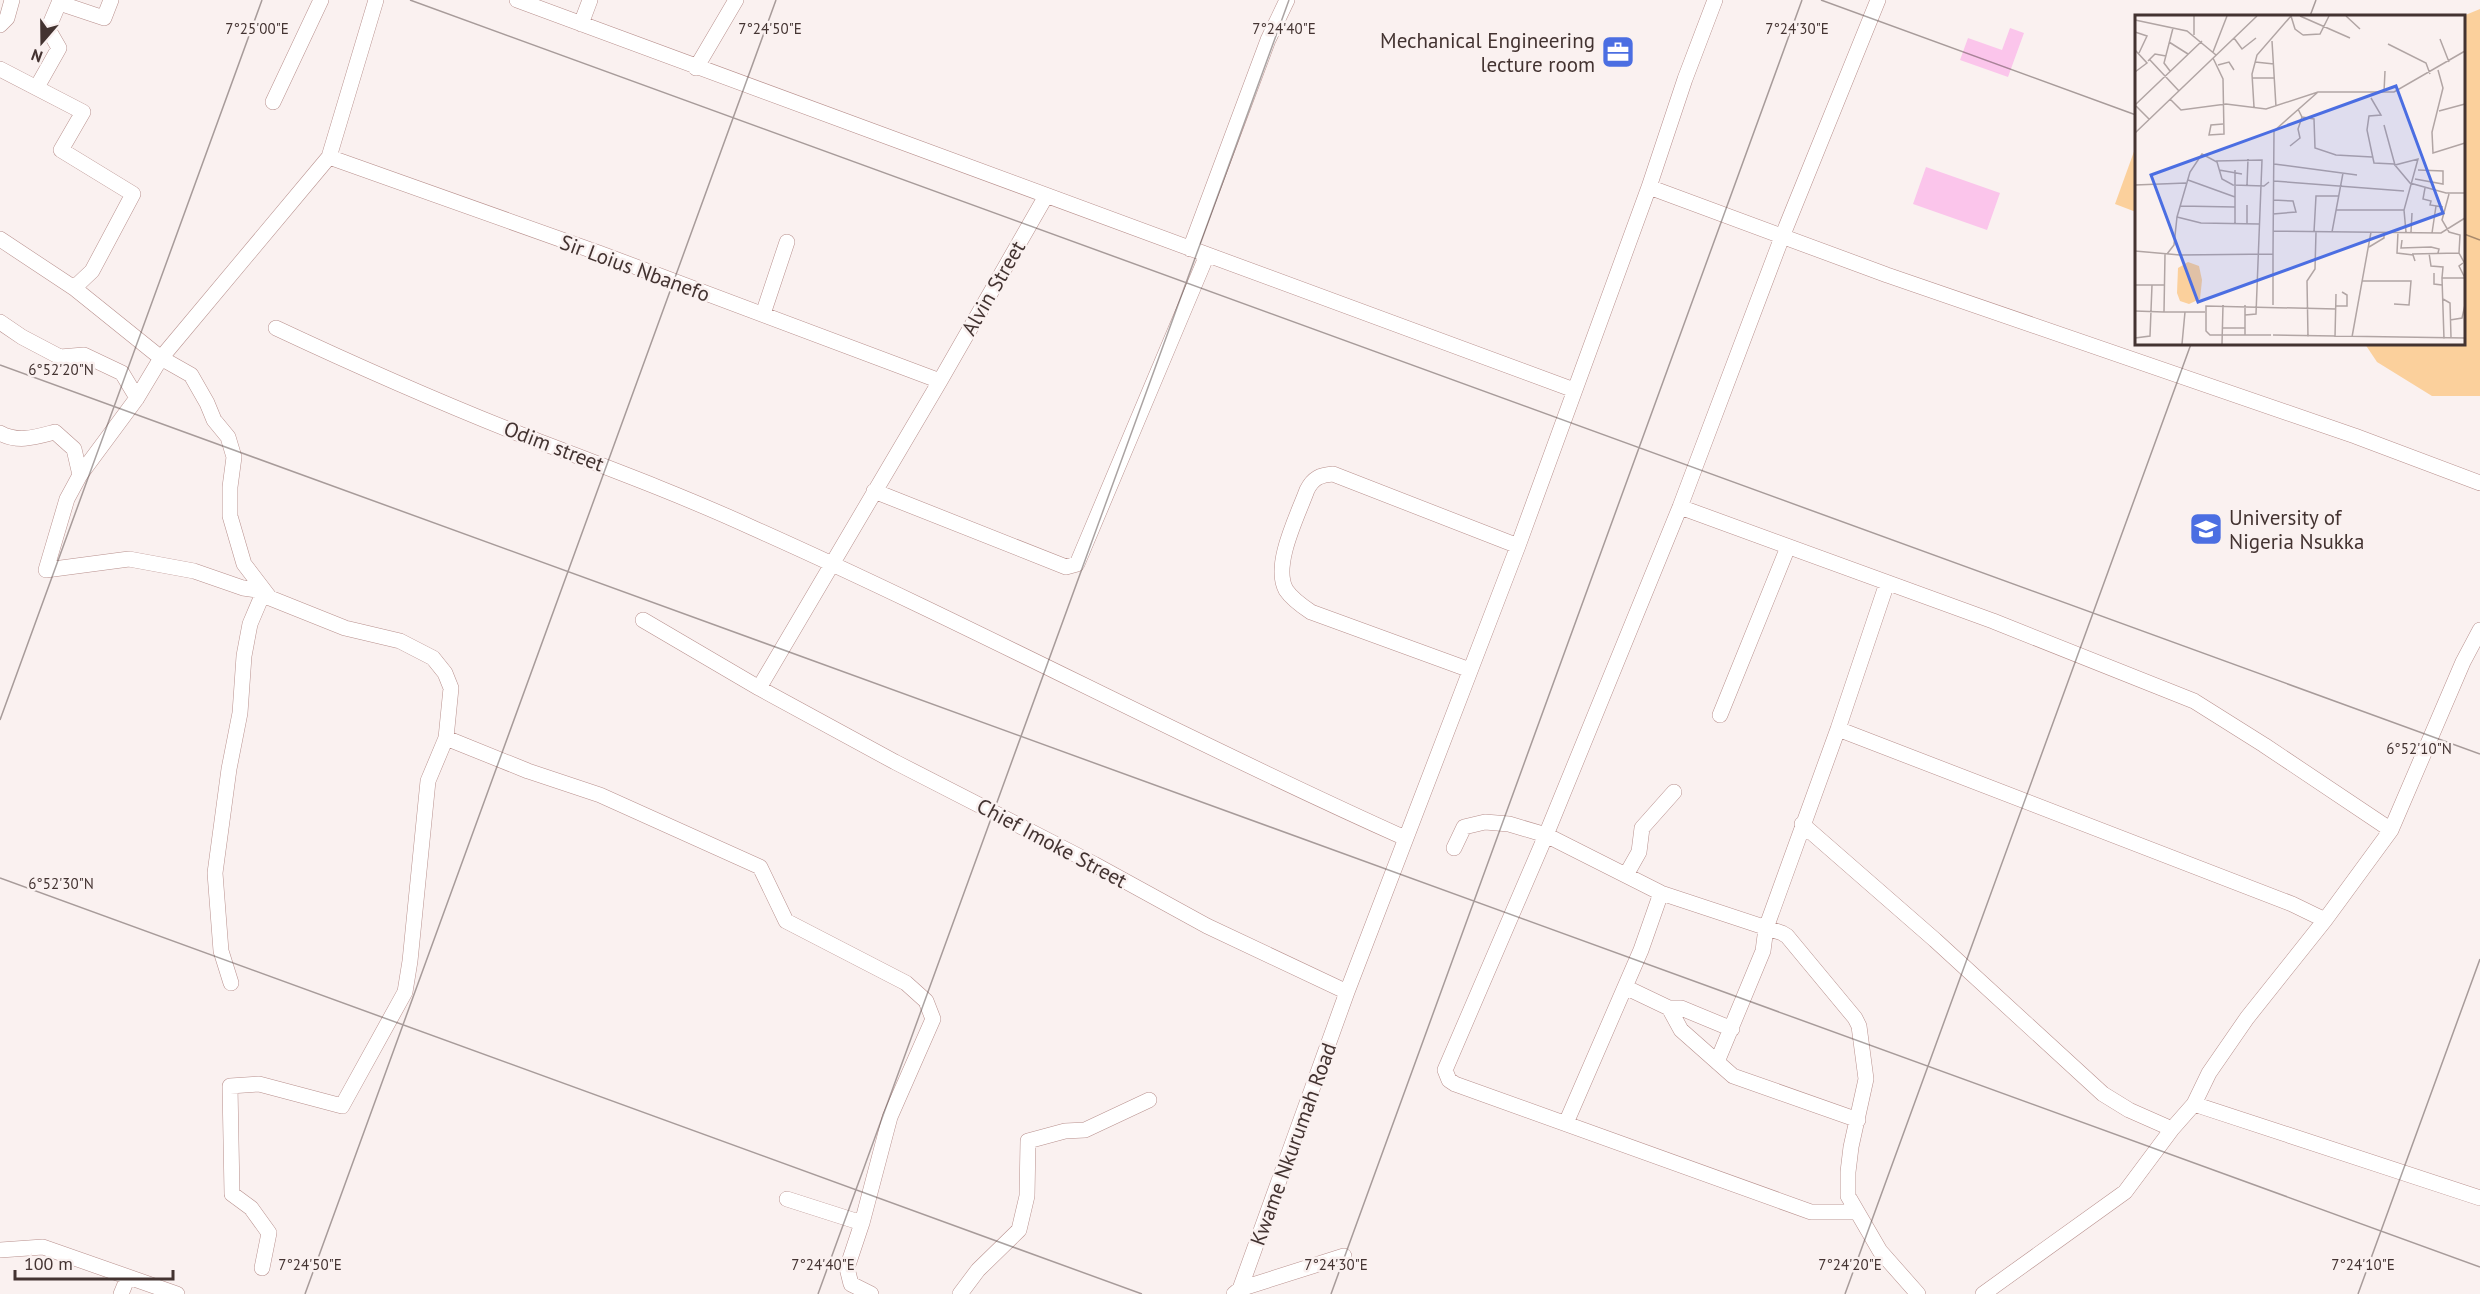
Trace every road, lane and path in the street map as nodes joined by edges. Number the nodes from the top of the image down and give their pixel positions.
1 (12, 0) edge
2 (111, 0) edge
3 (321, 0) edge
4 (376, 0) edge
5 (517, 0) edge
6 (590, 0) edge
7 (735, 0) edge
8 (1287, 0) edge
9 (1715, 0) edge
10 (1878, 0) edge
11 (581, 24) junction
12 (0, 25) edge
13 (696, 68) junction
14 (0, 69) edge
15 (37, 87) junction
16 (273, 102) dead end
17 (329, 158) junction
18 (1649, 187) junction
19 (1046, 196) junction
20 (1782, 237) junction
21 (0, 238) edge
22 (787, 242) dead end
23 (1190, 249) junction
24 (1207, 255) junction
25 (74, 288) junction
26 (763, 314) junction
27 (0, 322) edge
28 (276, 328) dead end
29 (161, 358) junction
30 (940, 381) junction
31 (1574, 390) junction
32 (137, 398) junction
33 (0, 433) edge
34 (80, 475) junction
35 (2480, 483) edge
36 (874, 491) junction
37 (1680, 507) junction
38 (1518, 546) junction
39 (1788, 547) junction
40 (831, 563) junction
41 (1887, 583) junction
42 (264, 591) junction
43 (643, 620) dead end
44 (2480, 630) edge
45 (1470, 670) junction
46 (759, 688) junction
47 (1720, 715) dead end
48 (1838, 729) junction
49 (446, 738) junction
50 (1674, 792) dead end
51 (1802, 824) junction
52 (2391, 830) junction
53 (1546, 835) junction
54 (1406, 838) junction
55 (1454, 848) dead end
56 (1626, 875) junction
57 (1661, 893) junction
58 (2325, 920) junction
59 (1766, 928) junction
60 (231, 983) dead end
61 (1625, 987) junction
62 (1347, 992) junction
63 (1669, 1008) junction
64 (1732, 1029) junction
65 (1717, 1062) junction
66 (1149, 1100) dead end
67 (2194, 1104) junction
68 (1858, 1120) junction
69 (1566, 1123) junction
70 (2172, 1128) junction
71 (2480, 1198) edge
72 (787, 1199) dead end
73 (1857, 1212) junction
74 (862, 1223) junction
75 (0, 1250) edge
76 (1344, 1256) dead end
77 (262, 1268) dead end
78 (128, 1277) junction
79 (1237, 1292) edge
80 (121, 1294) edge
81 (177, 1294) edge
82 (871, 1294) edge
83 (960, 1294) edge
84 (1918, 1294) edge
85 (1983, 1294) edge

1 - 12 street
2 - 15 street
3 - 16 street
4 - 17 street
5 - 11 street
6 - 11 street
7 - 13 street
8 - 23 street
9 - 18 street, Kwame Nkurumah Road
10 - 20 street
11 - 13 street
13 - 19 street
14 - 15 street
15 - 25 street
17 - 26 street, Sir Loius Nbanefo
17 - 29 street
18 - 20 street
18 - 31 street, Kwame Nkurumah Road
19 - 23 street
19 - 30 street, Alvin Street
20 - 35 street
20 - 37 street
21 - 25 street
22 - 26 street
23 - 24 street
24 - 31 street
24 - 36 street
25 - 29 street
26 - 30 street, Sir Loius Nbanefo
27 - 32 street
28 - 40 street, Odim street
29 - 32 street
29 - 42 street
30 - 36 street, Alvin Street
31 - 38 street, Kwame Nkurumah Road
32 - 34 street
33 - 34 street
34 - 42 street
36 - 40 street, Alvin Street
37 - 39 street
37 - 53 street
38 - 45 street, Kwame Nkurumah Road
38 - 45 street
39 - 41 street
39 - 47 street
40 - 46 street, Alvin Street
40 - 54 street, Odim street
41 - 48 street
41 - 52 street
42 - 49 street
42 - 60 street
43 - 46 street, Chief Imoke Street
44 - 52 street
45 - 54 street, Kwame Nkurumah Road
46 - 62 street, Chief Imoke Street
48 - 51 street
48 - 58 street
49 - 74 street
49 - 77 street
50 - 56 street
51 - 59 street
51 - 70 street
52 - 58 street
53 - 55 street
53 - 56 street
53 - 69 street
54 - 62 street, Kwame Nkurumah Road
56 - 57 street
57 - 59 street
57 - 61 street
58 - 67 street
59 - 64 street
59 - 68 street
61 - 63 street
61 - 69 street
62 - 79 street, Kwame Nkurumah Road
63 - 64 street
63 - 65 street
64 - 65 street
65 - 68 street
66 - 83 street
67 - 70 street
67 - 71 street
68 - 73 street
69 - 73 street
70 - 85 street
72 - 74 street
73 - 84 street
74 - 82 street
75 - 78 street
76 - 79 street
78 - 80 street
78 - 81 street

